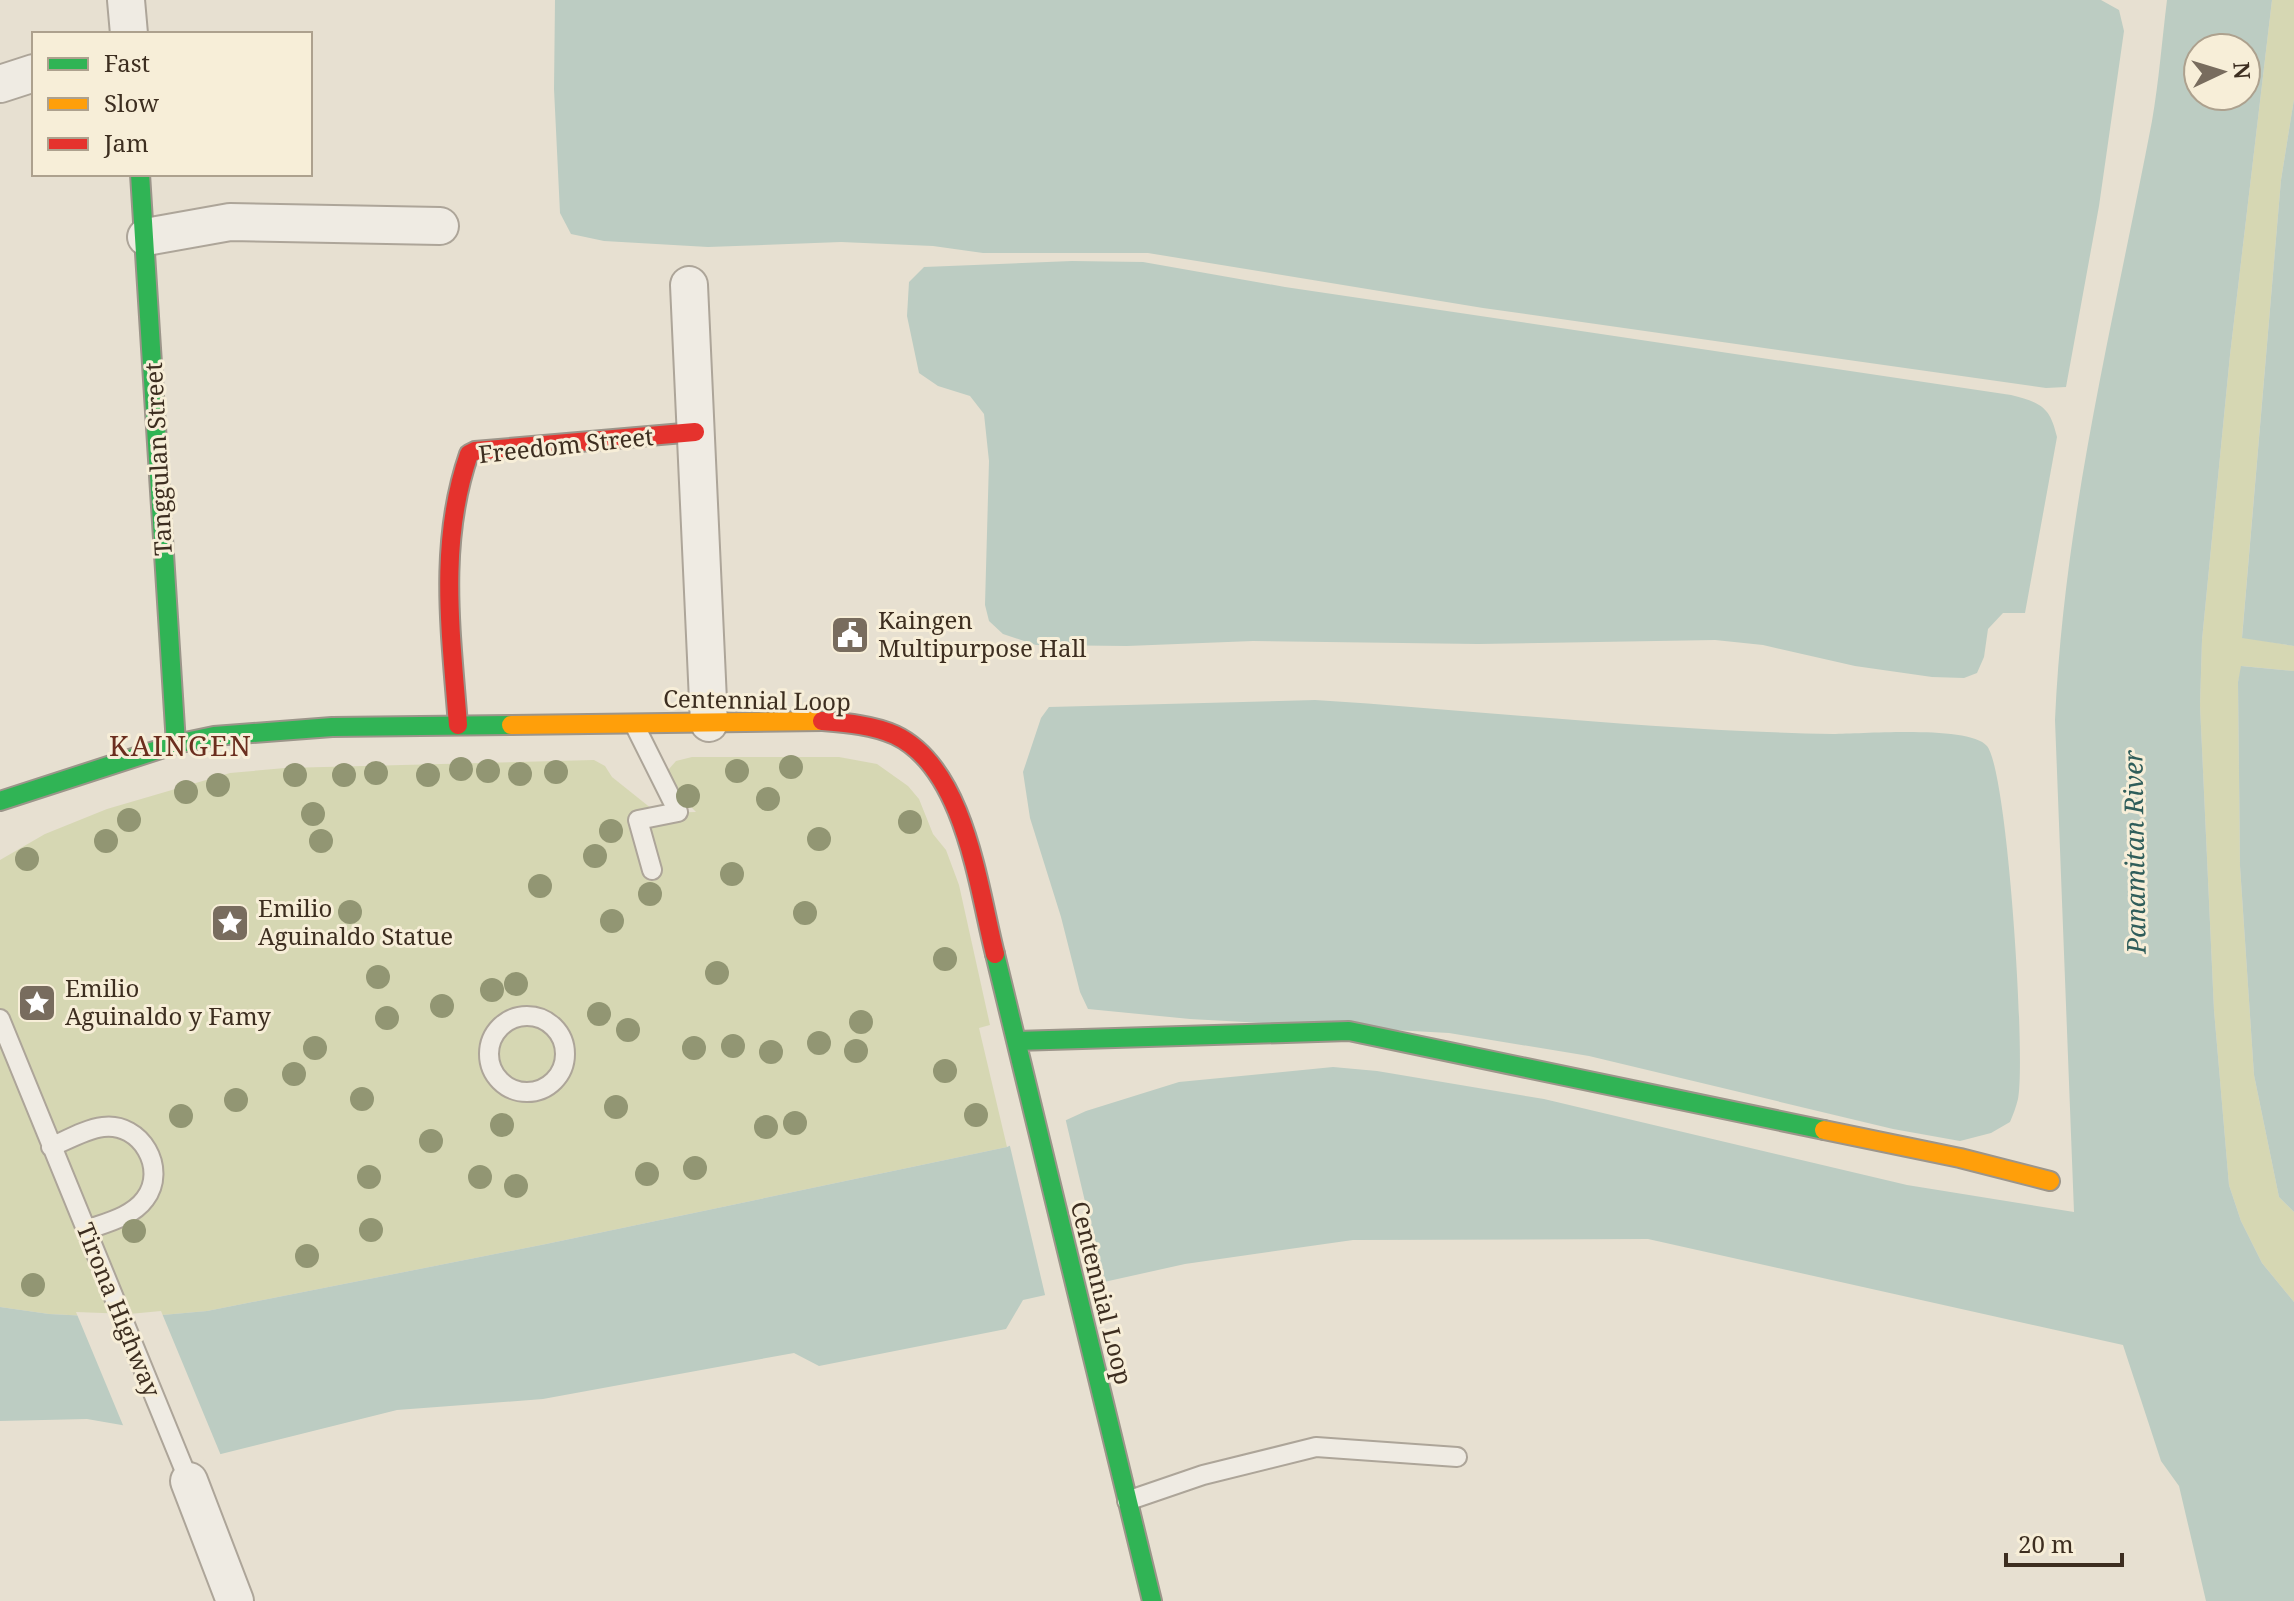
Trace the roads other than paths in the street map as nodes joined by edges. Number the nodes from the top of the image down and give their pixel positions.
1 (126, 0) edge
2 (129, 32) edge
3 (32, 74) edge
4 (0, 84) edge
5 (140, 176) edge
6 (440, 226) dead end
7 (146, 237) junction
8 (689, 285) dead end
9 (695, 432) junction
10 (634, 723) junction
11 (709, 723) junction
12 (458, 725) junction
13 (176, 744) junction
14 (0, 801) edge
15 (652, 870) dead end
16 (0, 1019) edge
17 (1016, 1041) junction
18 (501, 1083) joint
19 (51, 1147) junction
20 (2050, 1181) dead end
21 (86, 1230) junction
22 (1457, 1457) dead end
23 (189, 1481) joint
24 (1127, 1501) junction
25 (235, 1601) edge
26 (1152, 1601) edge

1 - 2 street
3 - 4 street
5 - 7 street, Tanggulan Street
6 - 7 street
7 - 13 street, Tanggulan Street
8 - 9 street
9 - 11 street
9 - 12 street, Freedom Street
10 - 11 street, Centennial Loop
10 - 12 street, Centennial Loop
10 - 15 lane
11 - 17 street, Centennial Loop
12 - 13 street, Centennial Loop
13 - 14 street, Centennial Loop
16 - 19 lane, Tirona Highway
17 - 20 street
17 - 24 street, Centennial Loop
18 - 18 lane
19 - 21 lane, Tirona Highway
19 - 21 lane
21 - 23 lane, Tirona Highway
22 - 24 lane
23 - 25 street, Tirona Highway
24 - 26 street, Centennial Loop

